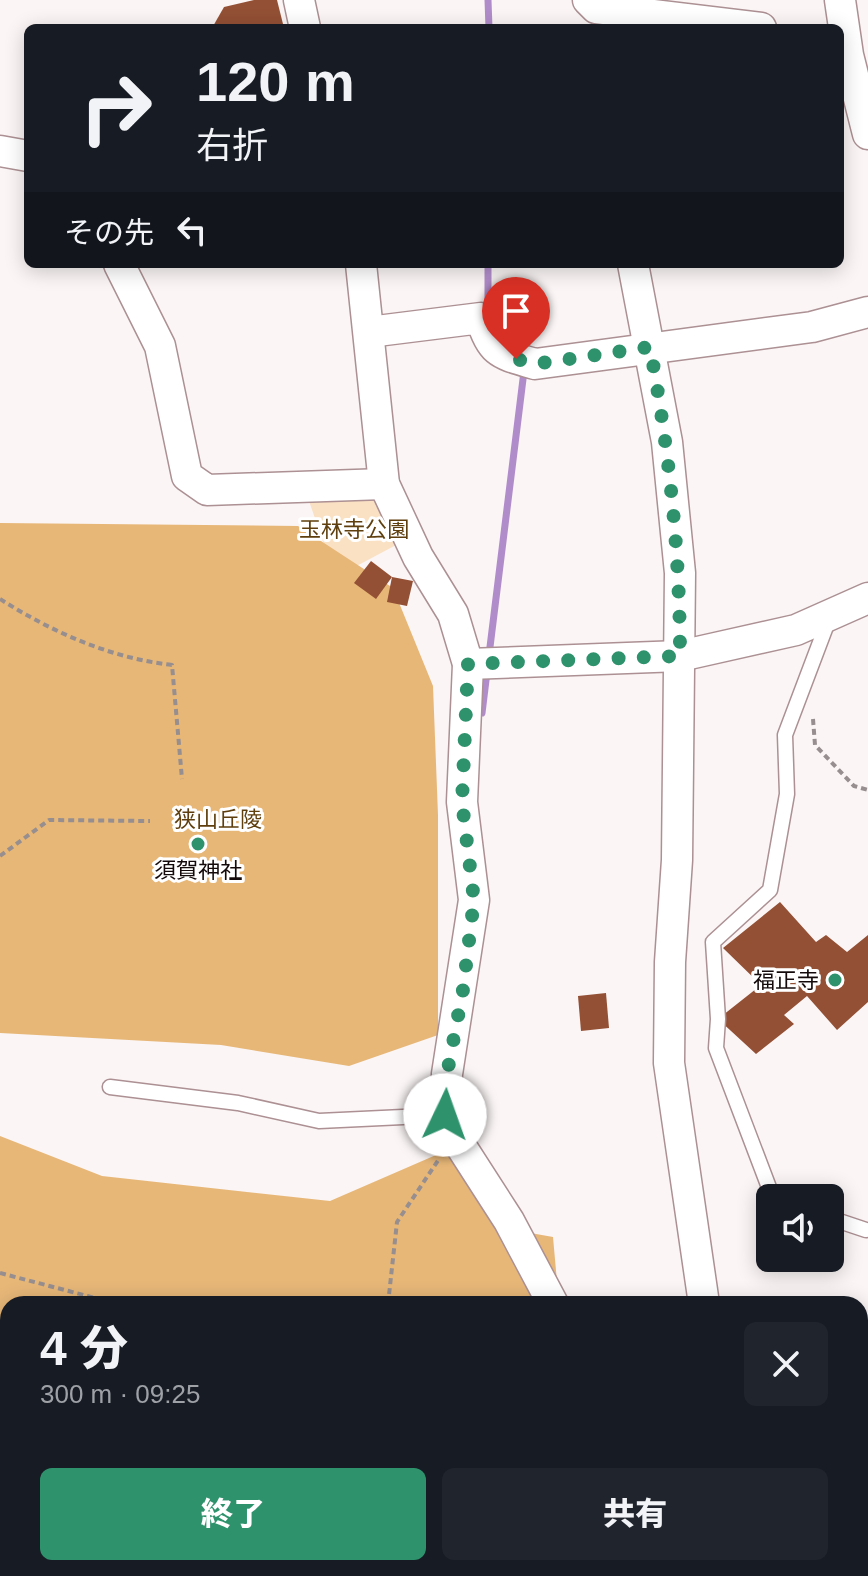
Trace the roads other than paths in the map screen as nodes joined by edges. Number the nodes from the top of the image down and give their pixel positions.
1 (299, 0) edge
2 (840, 0) edge
3 (594, 12) edge
4 (304, 24) edge
5 (719, 24) edge
6 (852, 54) edge
7 (868, 134) edge
8 (0, 151) edge
9 (24, 155) edge
10 (121, 268) edge
11 (361, 268) edge
12 (634, 268) edge
13 (868, 312) edge
14 (369, 332) junction
15 (650, 347) junction
16 (384, 484) junction
17 (868, 598) edge
18 (831, 616) junction
19 (680, 656) junction
20 (468, 664) junction
21 (110, 1087) dead end
22 (450, 1126) junction
23 (768, 1184) edge
24 (844, 1223) edge
25 (866, 1230) edge
26 (549, 1296) edge
27 (703, 1296) edge

1 - 4 street
2 - 6 street
3 - 5 street
6 - 7 street
8 - 9 street
10 - 16 street
11 - 14 street
12 - 15 street
13 - 15 street
14 - 15 street
14 - 16 street
15 - 19 street
16 - 20 street
17 - 18 street
18 - 19 street
18 - 23 lane
19 - 20 street
19 - 27 street
20 - 22 street
21 - 22 lane
22 - 26 street
24 - 25 lane

